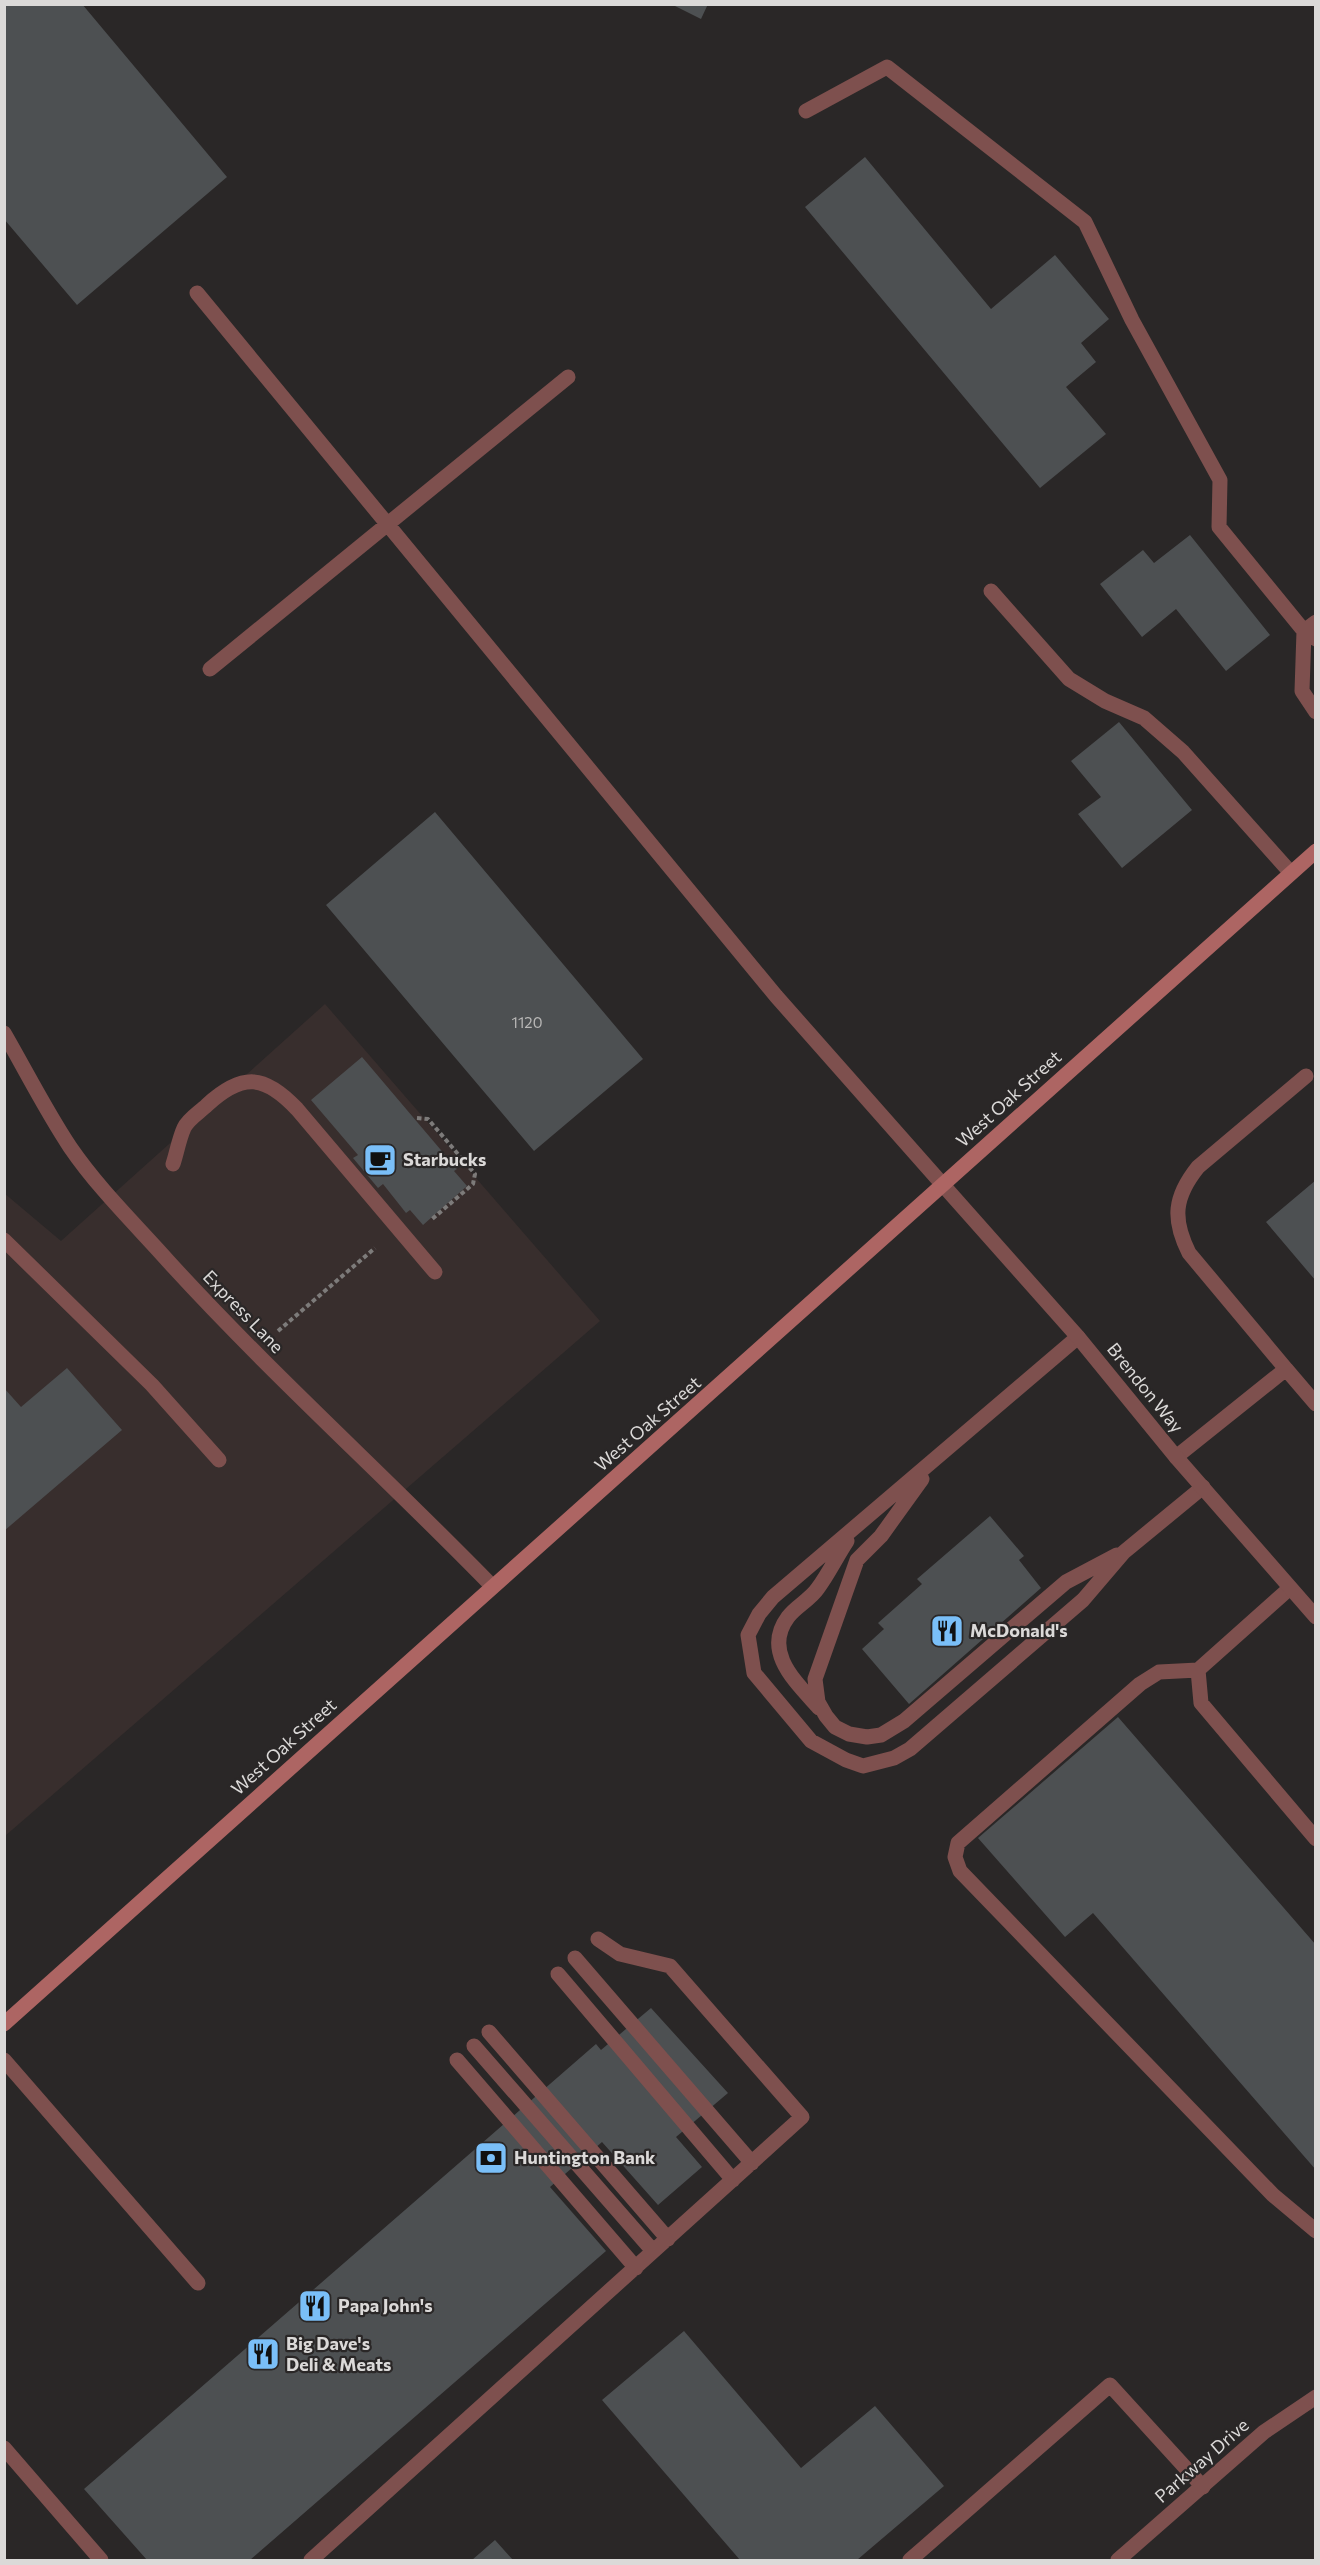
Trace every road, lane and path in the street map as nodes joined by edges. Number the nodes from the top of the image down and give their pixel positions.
1 (806, 111) dead end
2 (197, 293) dead end
3 (567, 377) dead end
4 (389, 524) junction
5 (991, 591) dead end
6 (1312, 631) edge
7 (210, 669) dead end
8 (1316, 712) edge
9 (1316, 851) edge
10 (1290, 873) junction
11 (4, 1033) edge
12 (1306, 1076) dead end
13 (417, 1118) dead end
14 (173, 1164) dead end
15 (943, 1185) junction
16 (430, 1221) dead end
17 (4, 1240) edge
18 (380, 1243) dead end
19 (435, 1272) dead end
20 (284, 1326) dead end
21 (1078, 1337) junction
22 (1286, 1370) junction
23 (1316, 1404) edge
24 (1176, 1457) junction
25 (219, 1460) dead end
26 (936, 1460) junction
27 (1203, 1487) junction
28 (855, 1528) junction
29 (1124, 1552) junction
30 (492, 1586) junction
31 (1290, 1588) junction
32 (1316, 1617) edge
33 (1198, 1670) junction
34 (826, 1716) junction
35 (1316, 1839) edge
36 (598, 1939) dead end
37 (575, 1958) dead end
38 (558, 1974) dead end
39 (4, 2024) edge
40 (489, 2032) dead end
41 (474, 2046) dead end
42 (4, 2060) edge
43 (457, 2060) dead end
44 (752, 2163) junction
45 (733, 2180) junction
46 (1316, 2232) edge
47 (668, 2239) junction
48 (653, 2251) junction
49 (636, 2268) junction
50 (198, 2283) dead end
51 (1316, 2397) edge
52 (4, 2448) edge
53 (1203, 2487) junction
54 (101, 2560) edge
55 (311, 2560) edge
56 (910, 2560) edge
57 (1118, 2560) edge

1 - 6 street
2 - 4 street, Brendon Way
3 - 4 street
4 - 7 street
4 - 15 street, Brendon Way
5 - 10 street
6 - 8 street
9 - 10 main road, West Oak Street
10 - 15 main road, West Oak Street
11 - 30 street, Express Lane
12 - 22 street
13 - 16 path
14 - 19 street
15 - 21 street, Brendon Way
15 - 30 main road, West Oak Street
17 - 25 street
18 - 20 path
21 - 24 street, Brendon Way
21 - 26 street
22 - 23 street
22 - 24 street
24 - 27 street, Brendon Way
26 - 28 street
26 - 34 street
27 - 29 street
27 - 31 street, Brendon Way
28 - 29 street
28 - 34 street
29 - 34 street
30 - 39 main road, West Oak Street
31 - 32 street, Brendon Way
31 - 33 street
33 - 35 street
33 - 46 street
36 - 44 street
37 - 44 street
38 - 45 street
40 - 47 street
41 - 48 street
42 - 50 street
43 - 49 street
44 - 45 street
45 - 47 street
47 - 48 street
48 - 49 street
49 - 55 street
51 - 53 street, Parkway Drive
52 - 54 street
53 - 56 street
53 - 57 street, Parkway Drive

